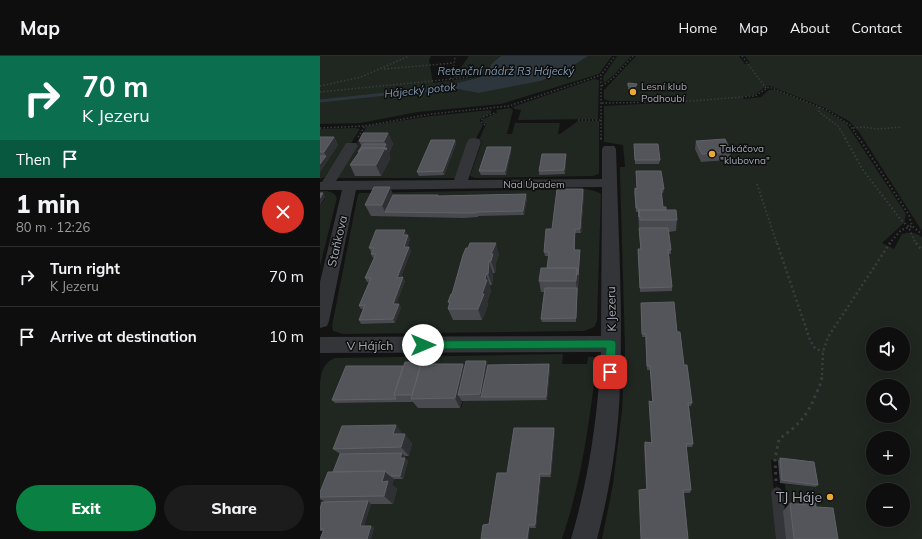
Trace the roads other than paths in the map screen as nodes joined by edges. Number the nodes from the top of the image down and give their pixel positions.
1 (474, 142) dead end
2 (351, 146) dead end
3 (605, 147) road end
4 (609, 183) junction
5 (459, 185) junction
6 (323, 186) edge
7 (350, 186) junction
8 (322, 301) edge
9 (320, 321) edge
10 (611, 344) junction
11 (320, 345) edge
12 (777, 493) road end
13 (584, 539) edge
14 (782, 539) edge

1 - 5 street
2 - 6 street
3 - 4 street, K Jezeru
4 - 5 street, Nad Úpadem
4 - 10 street, K Jezeru
5 - 7 street, Nad Úpadem
6 - 7 street, Nad Úpadem
7 - 8 street, Staňkova
8 - 9 street, Staňkova
10 - 11 street, V Hájích
10 - 13 street, K Jezeru
12 - 14 lane

